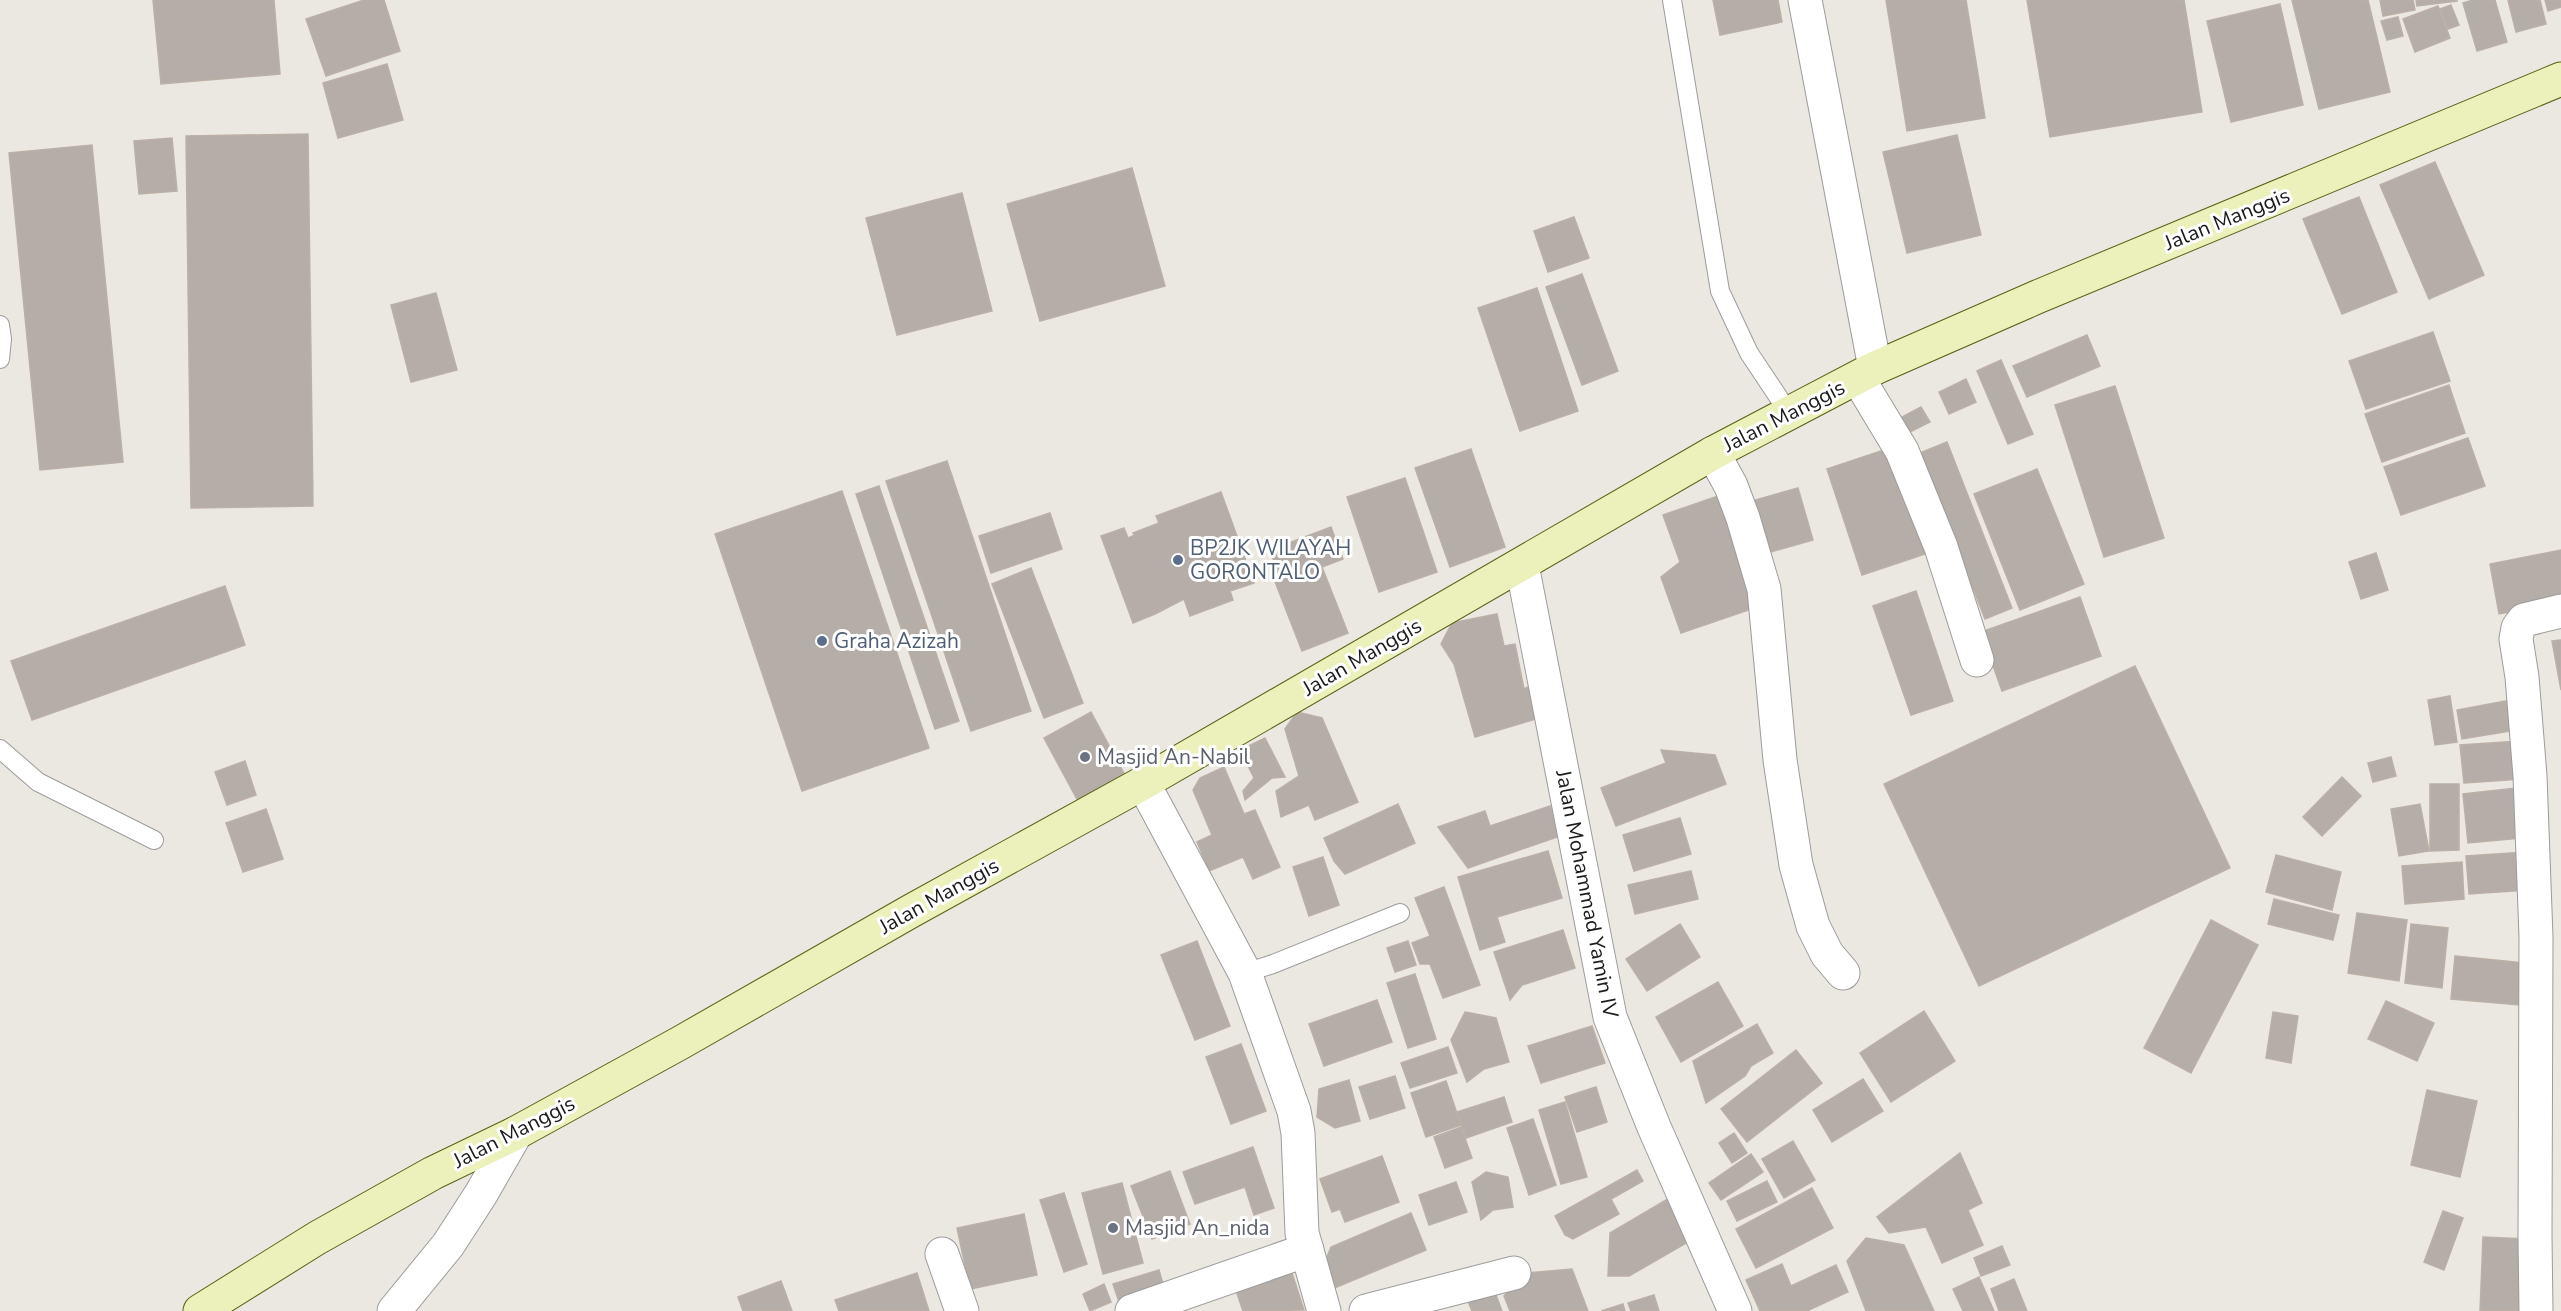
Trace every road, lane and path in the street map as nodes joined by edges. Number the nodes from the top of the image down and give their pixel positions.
1 (1672, 0) edge
2 (1805, 0) edge
3 (2561, 80) edge
4 (0, 325) edge
5 (0, 359) edge
6 (1866, 373) junction
7 (1789, 413) junction
8 (1713, 453) junction
9 (1522, 565) junction
10 (2561, 611) edge
11 (1977, 660) dead end
12 (2, 750) edge
13 (1143, 783) junction
14 (154, 840) dead end
15 (1400, 913) dead end
16 (1843, 973) dead end
17 (1245, 974) junction
18 (516, 1132) junction
19 (2548, 1237) edge
20 (1307, 1250) junction
21 (942, 1254) dead end
22 (1514, 1273) dead end
23 (200, 1311) edge
24 (394, 1311) edge
25 (962, 1311) edge
26 (1132, 1311) edge
27 (1324, 1311) edge
28 (1366, 1311) edge
29 (1735, 1311) edge
30 (2536, 1311) edge

1 - 7 lane
2 - 6 street
3 - 6 street, Jalan Manggis
4 - 5 lane
6 - 7 street, Jalan Manggis
6 - 11 street
7 - 8 street, Jalan Manggis
8 - 9 street, Jalan Manggis
8 - 16 street
9 - 13 street, Jalan Manggis
9 - 29 street, Jalan Mohammad Yamin IV
10 - 19 street
12 - 14 lane
13 - 17 street
13 - 18 street, Jalan Manggis
15 - 17 lane
17 - 20 street
18 - 23 street, Jalan Manggis
18 - 24 street
19 - 30 street
20 - 26 street
20 - 27 street
21 - 25 street
22 - 28 street

